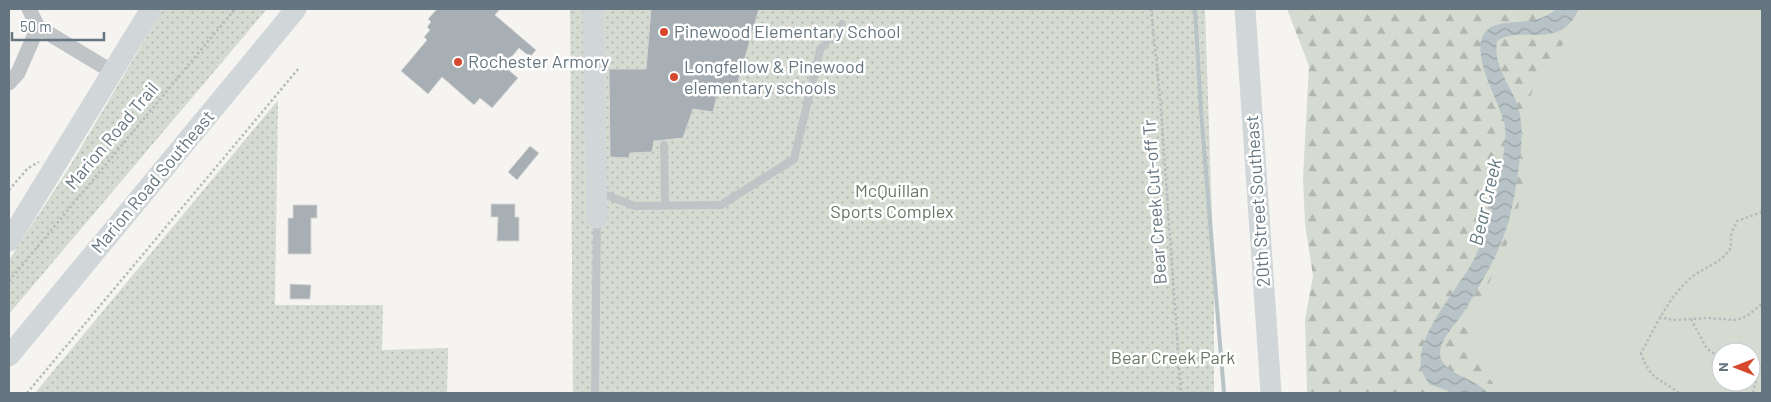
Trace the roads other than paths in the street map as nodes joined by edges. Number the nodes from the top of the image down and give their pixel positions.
1 (29, 9) edge
2 (152, 9) edge
3 (296, 9) edge
4 (593, 9) edge
5 (1245, 9) edge
6 (842, 24) dead end
7 (38, 27) junction
8 (111, 71) junction
9 (9, 82) edge
10 (664, 145) dead end
11 (596, 192) junction
12 (665, 206) junction
13 (597, 218) joint
14 (9, 241) edge
15 (9, 356) edge
16 (595, 393) edge
17 (1271, 393) edge

1 - 7 street
2 - 8 street
3 - 15 street, Marion Road Southeast
4 - 11 street
5 - 17 street, 20th Street Southeast
6 - 12 lane
7 - 8 street
7 - 9 street
8 - 14 street
10 - 12 lane
11 - 12 lane
11 - 13 street
13 - 16 lane

